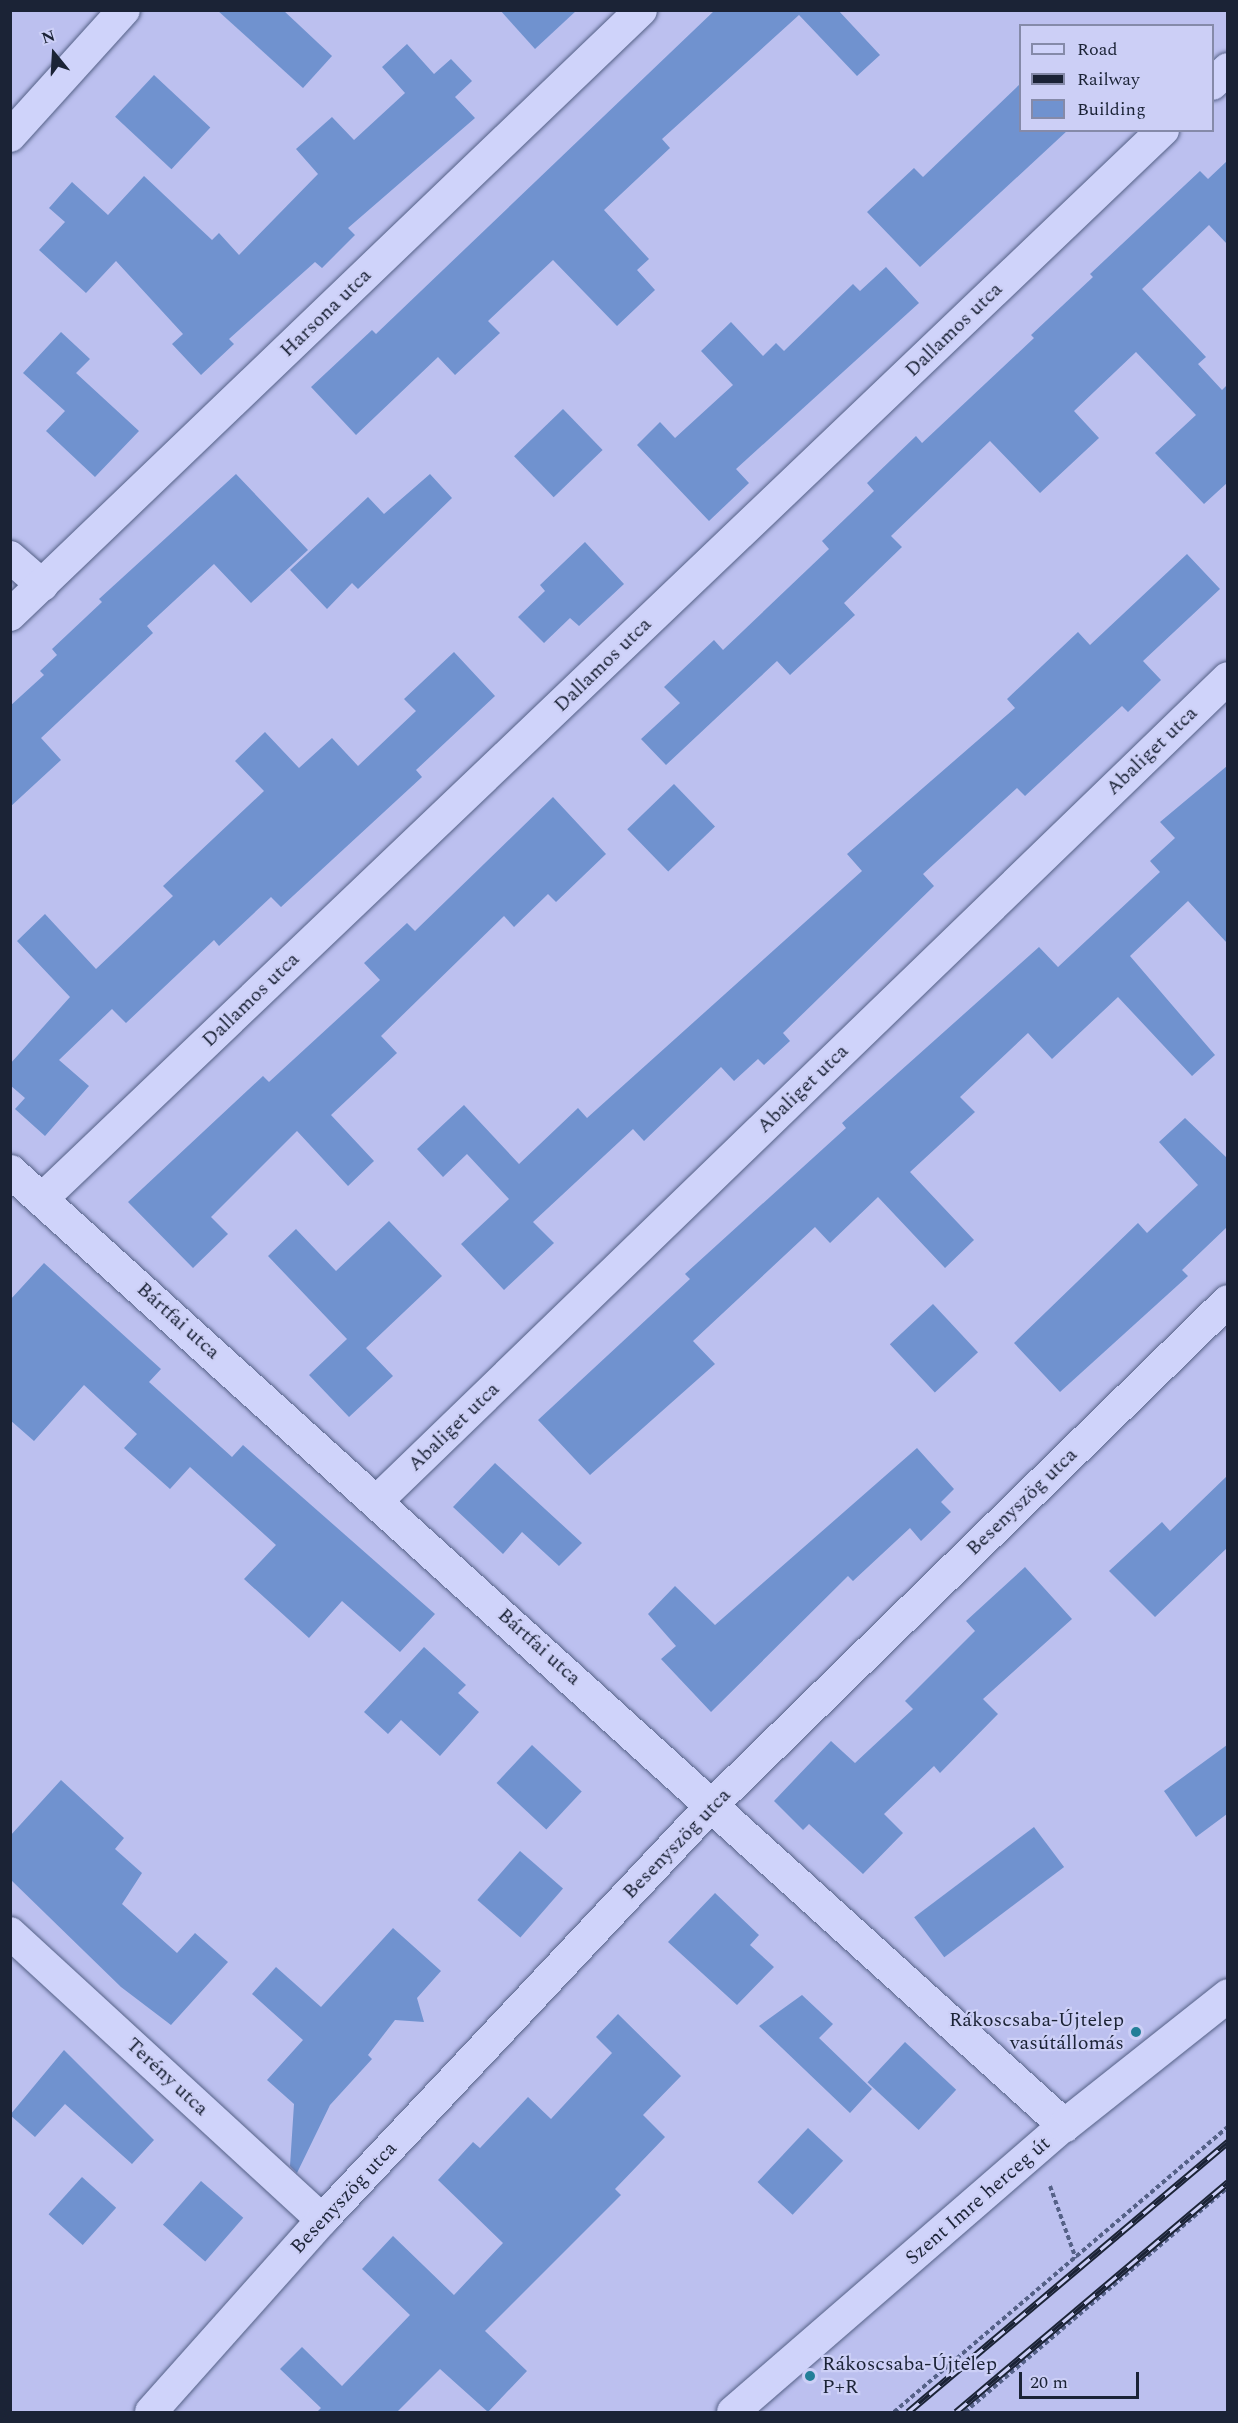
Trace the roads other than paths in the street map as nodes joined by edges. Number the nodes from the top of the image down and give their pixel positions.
1 (124, 10) edge
2 (641, 10) edge
3 (1227, 69) edge
4 (1214, 82) edge
5 (1161, 132) edge
6 (10, 136) edge
7 (10, 557) edge
8 (42, 585) junction
9 (10, 615) edge
10 (1227, 678) edge
11 (10, 1171) edge
12 (42, 1199) junction
13 (1227, 1301) edge
14 (378, 1500) junction
15 (712, 1805) junction
16 (10, 1933) edge
17 (1227, 1995) edge
18 (1064, 2125) junction
19 (322, 2220) junction
20 (151, 2412) edge
21 (733, 2412) edge

1 - 6 street
2 - 8 street, Harsona utca
3 - 4 street
5 - 12 street, Dallamos utca
7 - 8 street
8 - 9 street, Harsona utca
10 - 14 street, Abaliget utca
11 - 12 street, Bártfai utca
12 - 14 street, Bártfai utca
13 - 15 street, Besenyszög utca
14 - 15 street, Bártfai utca
15 - 18 street, Bártfai utca
15 - 19 street, Besenyszög utca
16 - 19 street, Terény utca
17 - 18 street, Szent Imre herceg út
18 - 21 street, Szent Imre herceg út
19 - 20 street, Besenyszög utca

